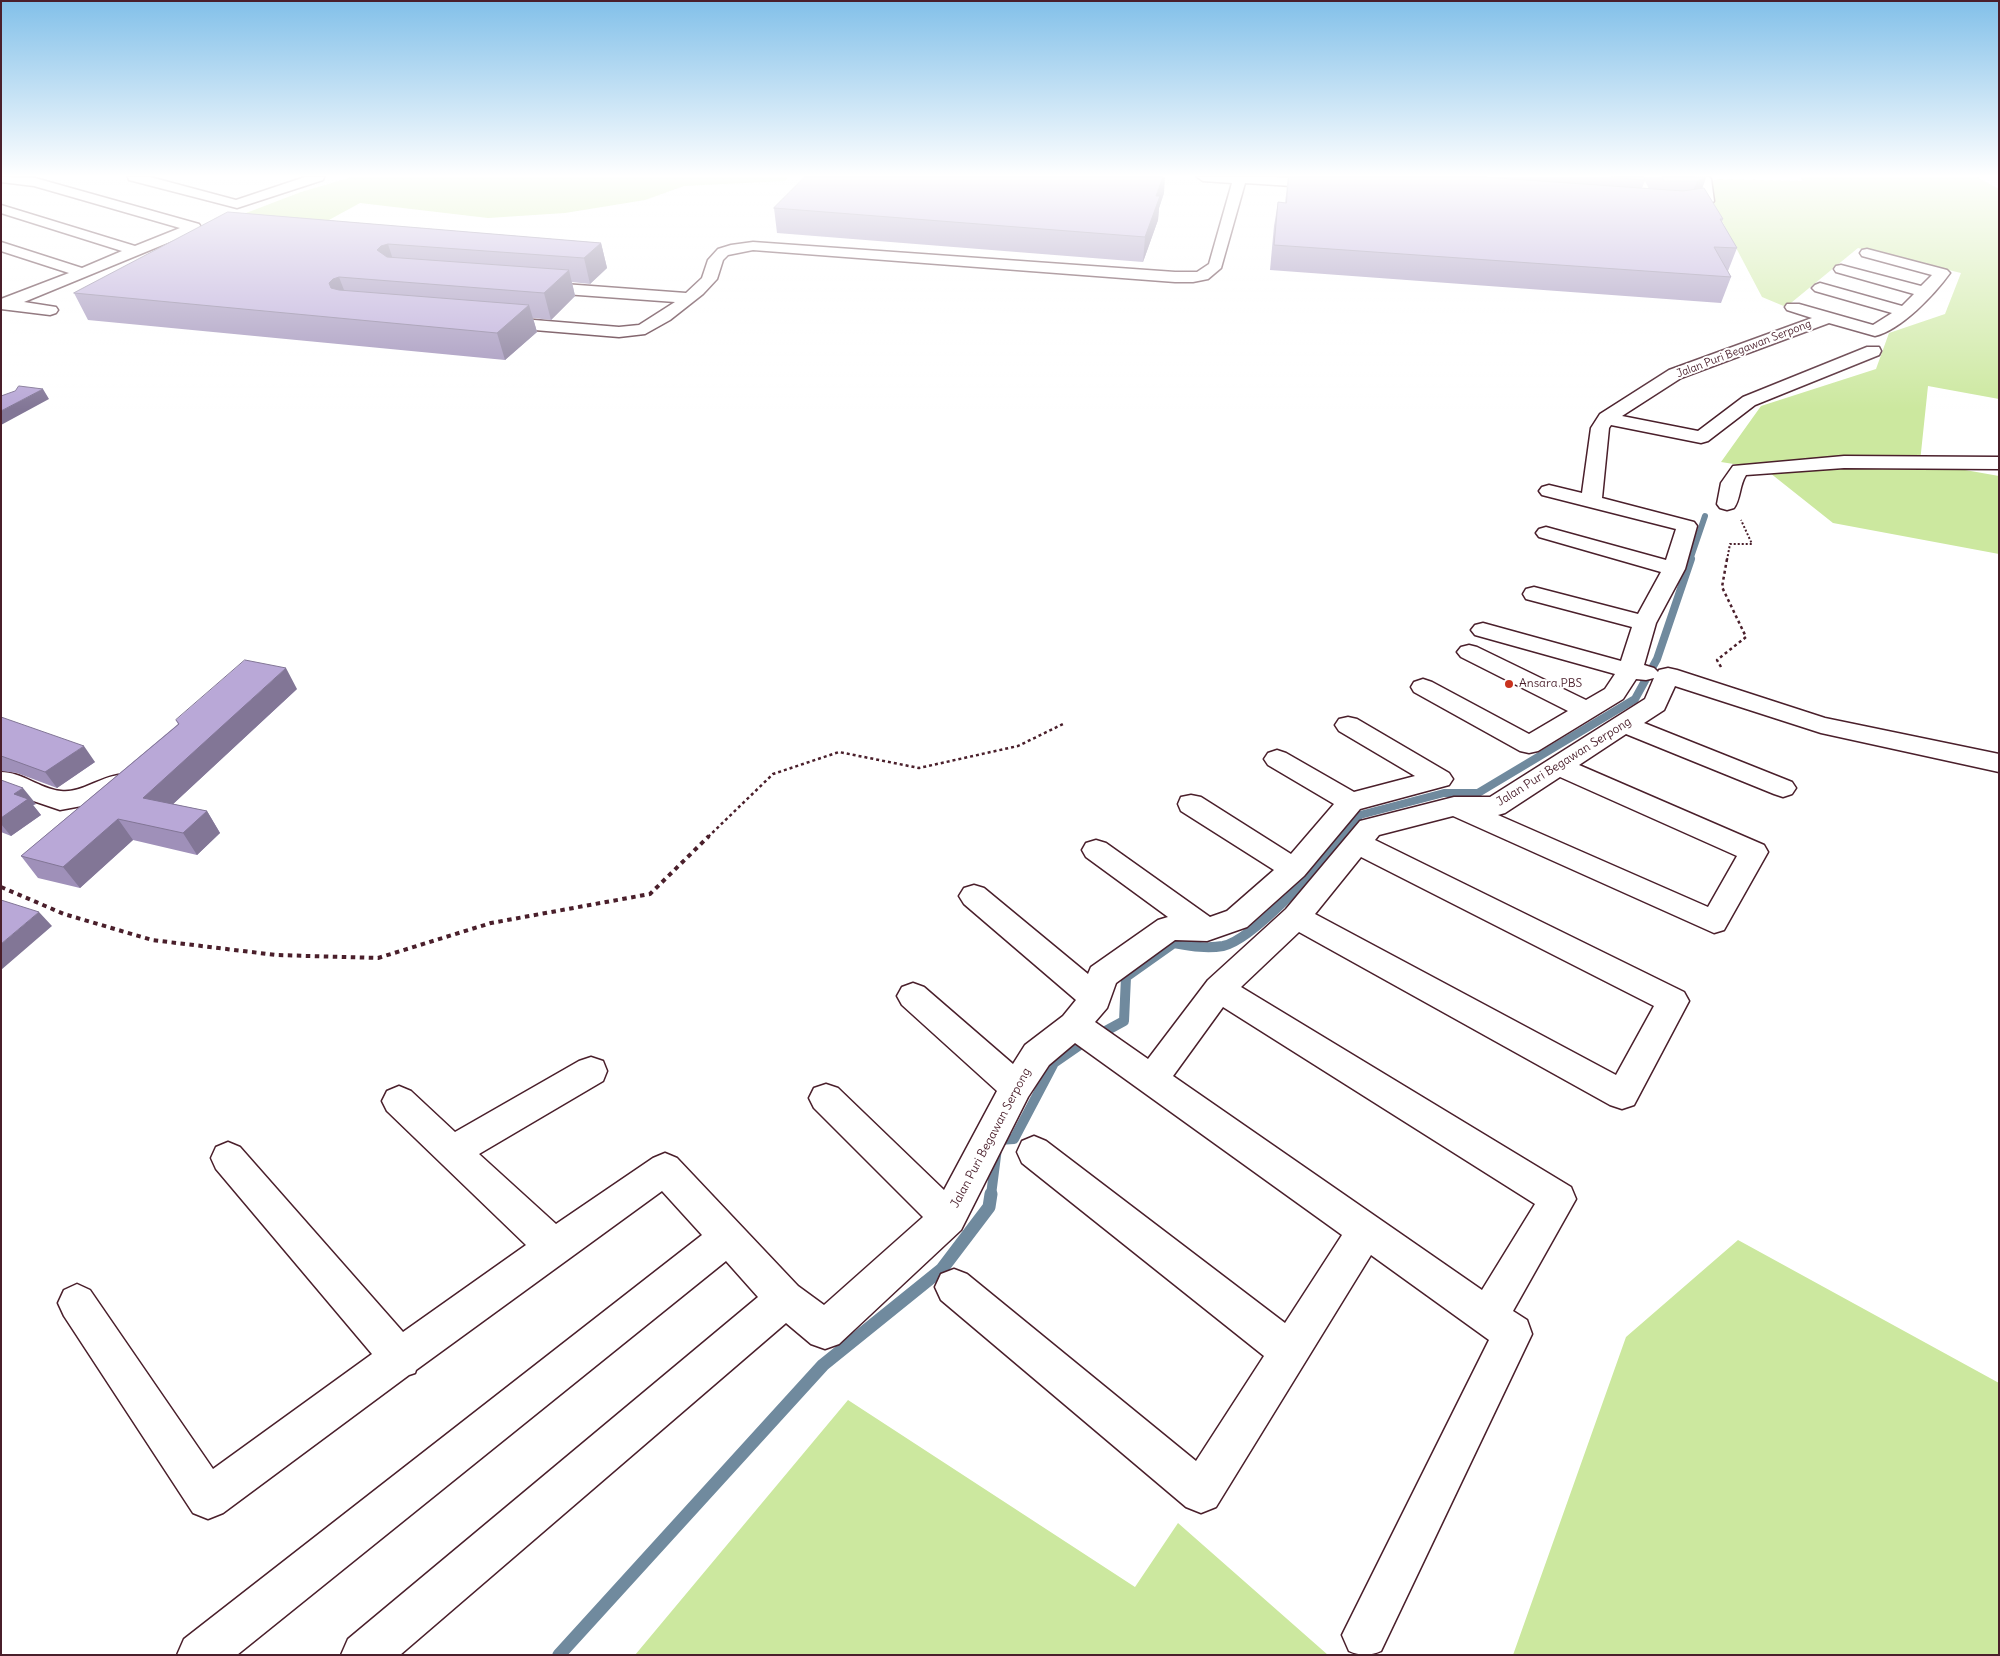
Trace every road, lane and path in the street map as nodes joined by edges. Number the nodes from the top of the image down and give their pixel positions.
1 (26, 254) edge
2 (129, 254) edge
3 (720, 254) edge
4 (866, 254) edge
5 (1218, 254) edge
6 (1872, 254) edge
7 (1841, 269) dead end
8 (84, 273) junction
9 (522, 285) edge
10 (1820, 288) dead end
11 (1924, 292) junction
12 (688, 298) junction
13 (2, 299) edge
14 (1793, 307) dead end
15 (50, 310) dead end
16 (1905, 312) junction
17 (1829, 317) junction
18 (484, 321) edge
19 (1873, 351) dead end
20 (1606, 418) junction
21 (1999, 463) edge
22 (1549, 491) dead end
23 (1592, 502) junction
24 (1727, 504) joint
25 (1546, 533) dead end
26 (1674, 569) junction
27 (1534, 594) dead end
28 (1645, 623) junction
29 (1483, 630) dead end
30 (1469, 652) dead end
31 (1630, 671) junction
32 (1668, 675) junction
33 (1423, 686) dead end
34 (1749, 701) junction
35 (1587, 710) junction
36 (1063, 724) dead end
37 (1624, 724) junction
38 (1348, 725) dead end
39 (1277, 759) dead end
40 (1999, 763) edge
41 (1558, 766) junction
42 (1, 781) edge
43 (123, 782) edge
44 (1783, 788) dead end
45 (1447, 792) junction
46 (1351, 802) junction
47 (1192, 804) dead end
48 (1357, 843) junction
49 (1096, 850) dead end
50 (1294, 869) junction
51 (1, 887) edge
52 (974, 896) dead end
53 (1296, 917) junction
54 (1207, 930) junction
55 (1219, 989) junction
56 (913, 996) dead end
57 (1096, 999) junction
58 (1074, 1025) junction
59 (591, 1071) dead end
60 (1152, 1078) junction
61 (1016, 1086) junction
62 (826, 1098) dead end
63 (399, 1101) dead end
64 (453, 1151) junction
65 (1034, 1152) dead end
66 (228, 1158) dead end
67 (948, 1218) junction
68 (1366, 1230) junction
69 (728, 1237) junction
70 (553, 1246) junction
71 (954, 1287) dead end
72 (785, 1299) junction
73 (77, 1303) dead end
74 (1488, 1316) junction
75 (1290, 1351) junction
76 (401, 1359) junction
77 (1366, 1634) dead end
78 (200, 1655) edge
79 (364, 1655) edge

1 - 8 street
2 - 8 street
3 - 12 street
4 - 5 street
6 - 11 street
7 - 11 street
8 - 13 street
9 - 12 street
10 - 16 street
11 - 16 street
12 - 18 street
13 - 15 street
14 - 17 street
16 - 17 street
17 - 20 street, Jalan Puri Begawan Serpong
19 - 20 street
20 - 23 street
21 - 24 street
22 - 23 street
23 - 26 street
24 - 34 path
25 - 26 street
26 - 28 street
27 - 28 street
28 - 31 street
29 - 31 street
30 - 35 street
31 - 32 street
31 - 35 street
32 - 34 street
32 - 37 street, Jalan Puri Begawan Serpong
33 - 35 street
34 - 40 street
36 - 51 path
37 - 41 street, Jalan Puri Begawan Serpong
37 - 44 street
38 - 45 street
39 - 46 street
41 - 45 street, Jalan Puri Begawan Serpong
41 - 45 street
42 - 43 street
45 - 46 street, Jalan Puri Begawan Serpong
45 - 48 street, Jalan Puri Begawan Serpong
46 - 50 street, Jalan Puri Begawan Serpong
47 - 50 street
48 - 53 street, Jalan Puri Begawan Serpong
48 - 53 street
49 - 54 street
50 - 54 street, Jalan Puri Begawan Serpong
52 - 57 street
53 - 55 street, Jalan Puri Begawan Serpong
54 - 57 street, Jalan Puri Begawan Serpong
55 - 60 street, Jalan Puri Begawan Serpong
55 - 74 street
56 - 61 street
57 - 58 street, Jalan Puri Begawan Serpong
58 - 60 street
58 - 61 street, Jalan Puri Begawan Serpong
59 - 64 street
60 - 68 street
61 - 67 street, Jalan Puri Begawan Serpong
62 - 67 street
63 - 64 street
64 - 70 street
65 - 75 street
66 - 76 street
67 - 72 street, Jalan Puri Begawan Serpong
68 - 74 street
68 - 75 street
69 - 70 street
69 - 72 street
69 - 78 street
70 - 76 street
71 - 75 street
72 - 79 street
73 - 76 street
74 - 77 street

